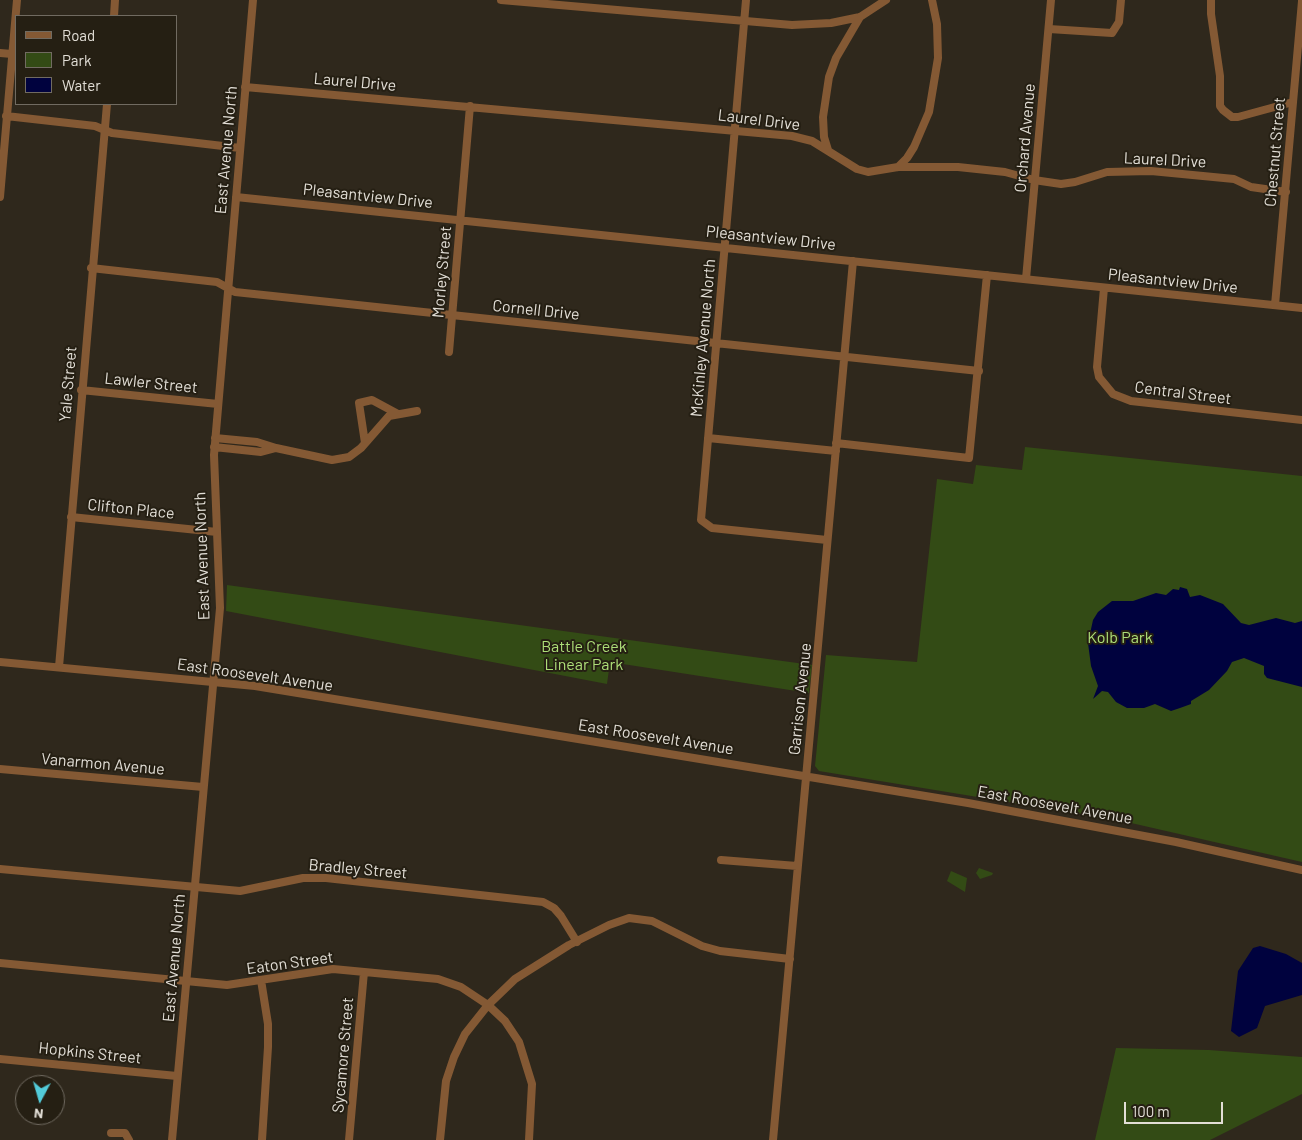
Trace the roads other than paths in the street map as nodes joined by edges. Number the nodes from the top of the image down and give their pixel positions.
1 (16, 0) edge
2 (116, 0) edge
3 (253, 0) edge
4 (501, 0) edge
5 (746, 0) edge
6 (886, 0) edge
7 (932, 0) edge
8 (1051, 0) edge
9 (1121, 0) edge
10 (1211, 0) edge
11 (1302, 1) edge
12 (114, 15) edge
13 (860, 16) junction
14 (745, 21) junction
15 (1048, 29) junction
16 (0, 53) edge
17 (12, 54) junction
18 (245, 87) junction
19 (1293, 102) junction
20 (107, 105) edge
21 (470, 106) junction
22 (6, 116) junction
23 (736, 129) junction
24 (104, 130) junction
25 (240, 148) junction
26 (828, 150) junction
27 (2, 152) edge
28 (898, 167) junction
29 (1034, 180) junction
30 (1286, 192) junction
31 (0, 197) edge
32 (236, 197) junction
33 (461, 219) junction
34 (725, 248) junction
35 (853, 261) junction
36 (91, 268) junction
37 (987, 275) junction
38 (1026, 279) junction
39 (227, 288) junction
40 (1104, 288) junction
41 (1275, 306) junction
42 (1302, 308) edge
43 (452, 314) junction
44 (716, 343) junction
45 (449, 352) dead end
46 (845, 357) junction
47 (979, 371) junction
48 (81, 390) junction
49 (218, 404) junction
50 (417, 411) dead end
51 (398, 414) junction
52 (1302, 420) edge
53 (215, 438) junction
54 (708, 438) junction
55 (366, 443) junction
56 (836, 447) junction
57 (214, 448) junction
58 (276, 448) junction
59 (71, 517) junction
60 (217, 532) junction
61 (828, 540) junction
62 (0, 662) edge
63 (59, 667) junction
64 (213, 681) junction
65 (0, 769) edge
66 (806, 776) junction
67 (203, 787) junction
68 (721, 860) dead end
69 (797, 866) junction
70 (0, 869) edge
71 (1302, 870) edge
72 (194, 885) junction
73 (577, 942) junction
74 (790, 959) junction
75 (0, 963) edge
76 (364, 972) junction
77 (261, 980) junction
78 (187, 982) junction
79 (488, 1005) junction
80 (0, 1059) edge
81 (177, 1076) junction
82 (111, 1133) dead end
83 (129, 1140) edge
84 (172, 1140) edge
85 (262, 1140) edge
86 (349, 1140) edge
87 (440, 1140) edge
88 (528, 1140) edge
89 (773, 1140) edge

1 - 17 street
2 - 12 street
3 - 18 street, East Avenue North
4 - 14 street
5 - 14 street, McKinley Avenue North
6 - 13 street
7 - 28 street
8 - 15 street, Orchard Avenue
9 - 15 street
10 - 19 street
11 - 19 street, Chestnut Street
13 - 14 street
13 - 26 street
14 - 23 street, McKinley Avenue North
15 - 29 street, Orchard Avenue
16 - 17 street
17 - 22 street
18 - 21 street, Laurel Drive
18 - 25 street, East Avenue North
19 - 30 street, Chestnut Street
20 - 24 street, Yale Street
21 - 23 street, Laurel Drive
21 - 33 street, Morley Street
22 - 24 street
22 - 27 street
23 - 26 street, Laurel Drive
23 - 34 street, McKinley Avenue North
24 - 25 street
24 - 36 street, Yale Street
25 - 32 street, East Avenue North
26 - 28 street, Laurel Drive
27 - 31 street
28 - 29 street, Laurel Drive
29 - 30 street, Laurel Drive
29 - 38 street, Orchard Avenue
30 - 41 street, Chestnut Street
32 - 33 street, Pleasantview Drive
32 - 39 street, East Avenue North
33 - 34 street, Pleasantview Drive
33 - 43 street, Morley Street
34 - 35 street, Pleasantview Drive
34 - 44 street, McKinley Avenue North
35 - 37 street, Pleasantview Drive
35 - 46 street, Garrison Avenue
36 - 39 street, Cornell Drive
36 - 48 street, Yale Street
37 - 38 street, Pleasantview Drive
37 - 47 street
38 - 40 street, Pleasantview Drive
39 - 43 street, Cornell Drive
39 - 49 street, East Avenue North
40 - 41 street, Pleasantview Drive
40 - 52 street, Central Street
41 - 42 street, Pleasantview Drive
43 - 44 street, Cornell Drive
43 - 45 street, Morley Street
44 - 46 street, Cornell Drive
44 - 54 street, McKinley Avenue North
46 - 47 street, Cornell Drive
46 - 56 street, Garrison Avenue
47 - 56 street
48 - 49 street, Lawler Street
48 - 59 street, Yale Street
49 - 53 street, East Avenue North
50 - 51 street
51 - 55 street
51 - 55 street
53 - 57 street, East Avenue North
53 - 58 street
54 - 56 street
54 - 61 street, McKinley Avenue North
55 - 58 street
56 - 61 street, Garrison Avenue
57 - 58 street
57 - 60 street, East Avenue North
59 - 60 street, Clifton Place
59 - 63 street, Yale Street
60 - 64 street, East Avenue North
61 - 66 street, Garrison Avenue
62 - 63 street, East Roosevelt Avenue
63 - 64 street, East Roosevelt Avenue
64 - 66 street, East Roosevelt Avenue
64 - 67 street, East Avenue North
65 - 67 street, Vanarmon Avenue
66 - 69 street, Garrison Avenue
66 - 71 street, East Roosevelt Avenue
67 - 72 street, East Avenue North
68 - 69 street
69 - 74 street, Garrison Avenue
70 - 72 street, Bradley Street
72 - 73 street, Bradley Street
72 - 78 street, East Avenue North
73 - 74 street
73 - 79 street
74 - 89 street, Garrison Avenue
75 - 78 street, Eaton Street
76 - 77 street, Eaton Street
76 - 79 street, Eaton Street
76 - 86 street, Sycamore Street
77 - 78 street, Eaton Street
77 - 85 street
78 - 81 street, East Avenue North
79 - 87 street
79 - 88 street, Eaton Street
80 - 81 street, Hopkins Street
81 - 84 street, East Avenue North
82 - 83 street

